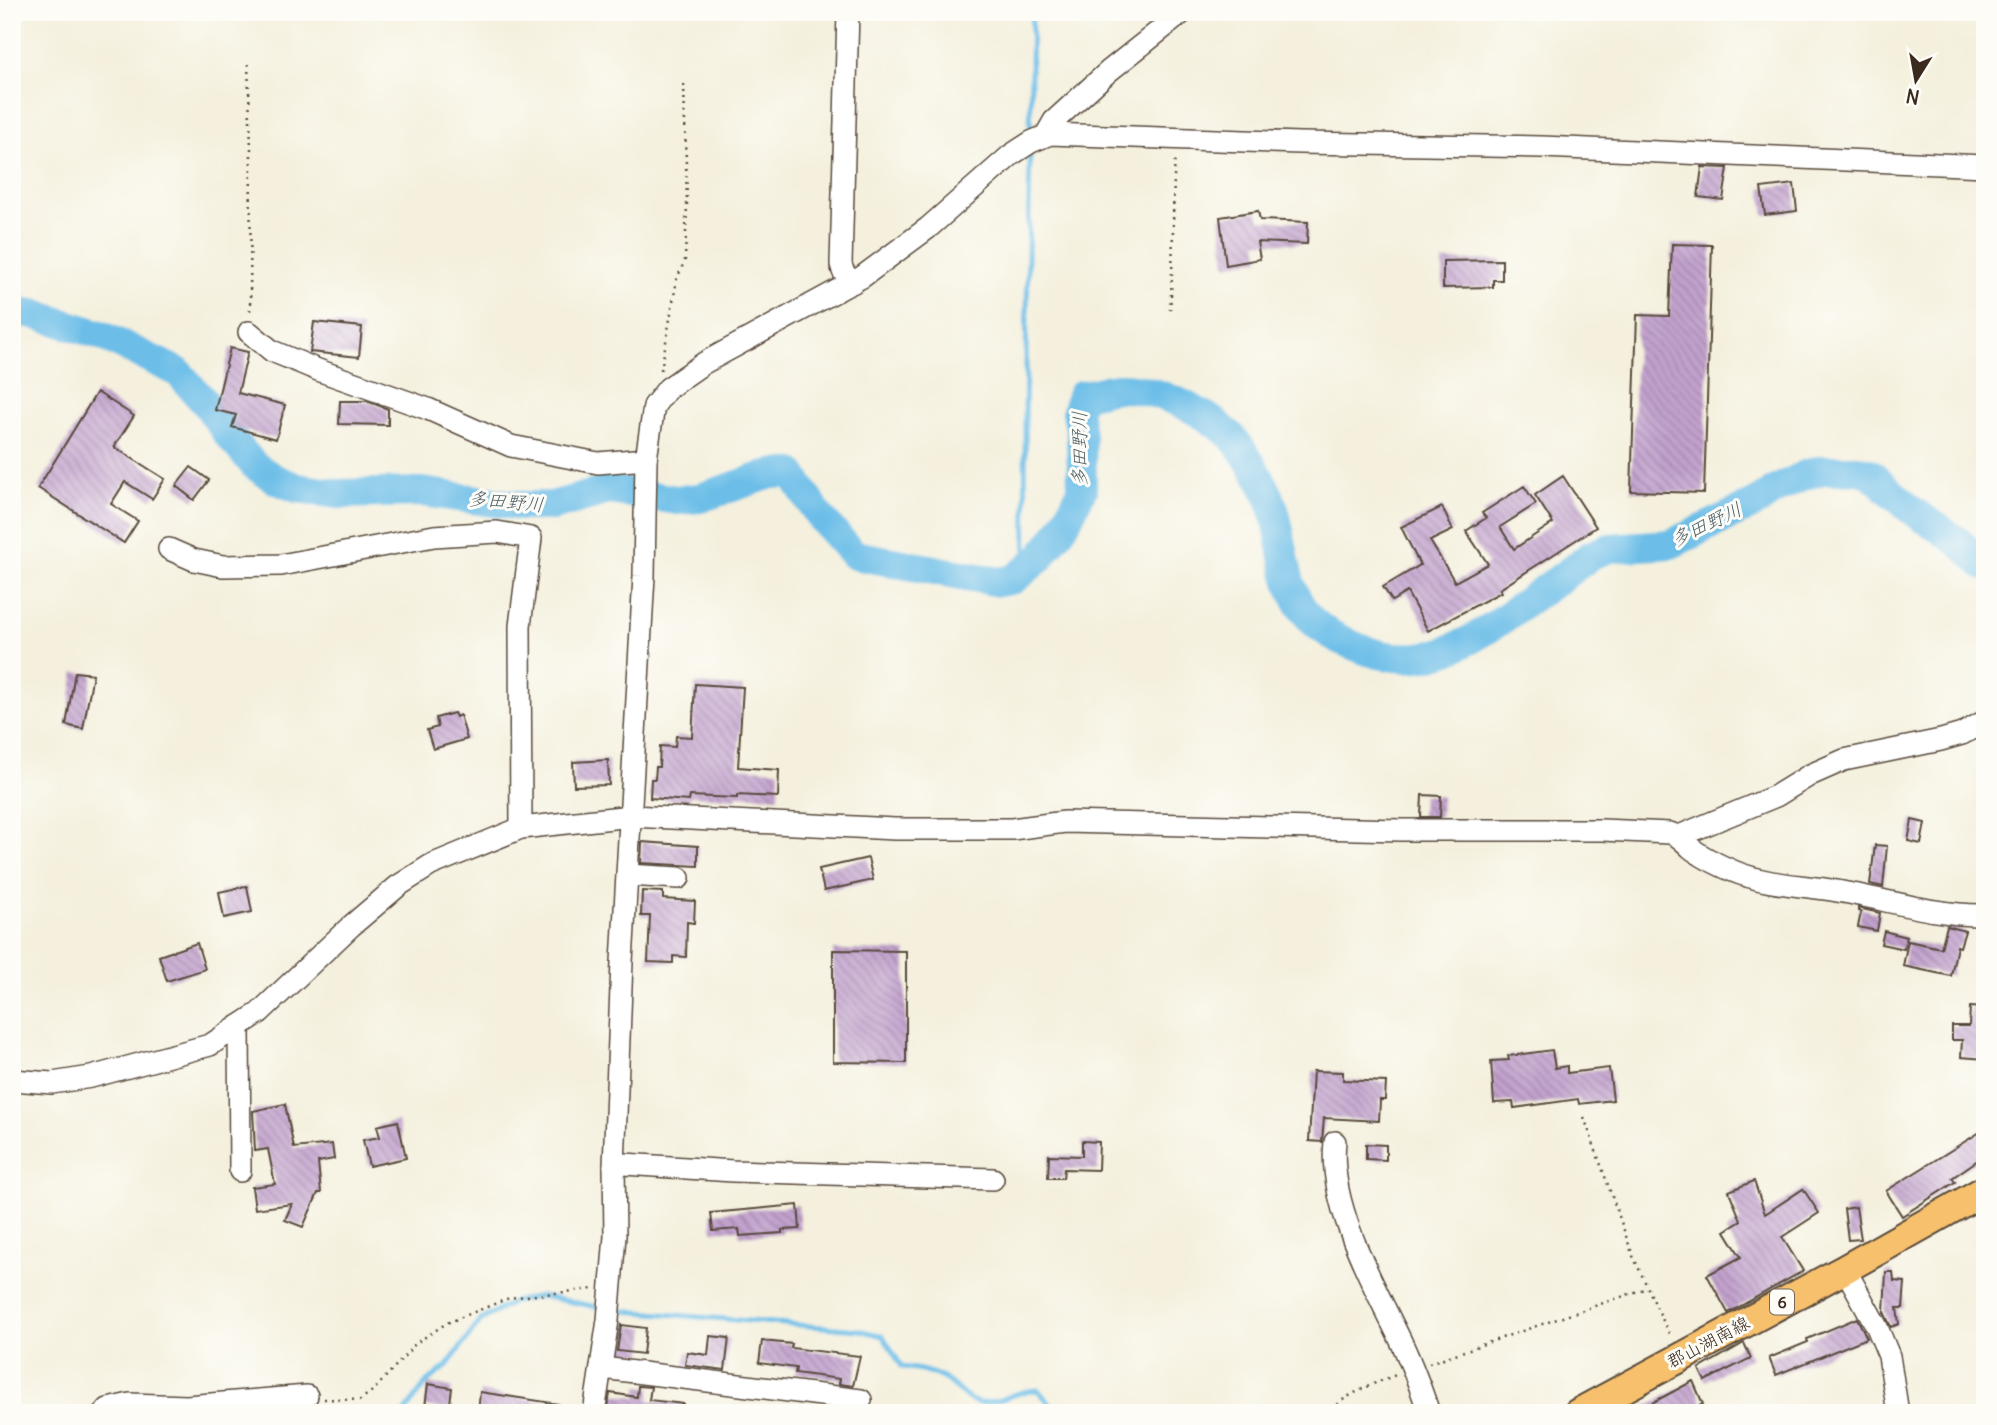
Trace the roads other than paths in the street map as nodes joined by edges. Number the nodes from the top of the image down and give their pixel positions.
1 (848, 12) edge
2 (1183, 12) edge
3 (1046, 135) junction
4 (1985, 166) edge
5 (852, 283) junction
6 (249, 332) road end
7 (646, 459) junction
8 (169, 549) dead end
9 (1985, 721) edge
10 (631, 816) junction
11 (521, 828) junction
12 (1679, 836) junction
13 (627, 874) junction
14 (679, 878) dead end
15 (1985, 915) edge
16 (239, 1026) junction
17 (12, 1080) edge
18 (1335, 1142) dead end
19 (614, 1166) junction
20 (240, 1171) dead end
21 (993, 1179) dead end
22 (1985, 1190) edge
23 (1845, 1269) junction
24 (602, 1368) junction
25 (307, 1396) road end
26 (861, 1400) dead end
27 (105, 1413) edge
28 (594, 1413) edge
29 (1429, 1413) edge
30 (1578, 1413) edge
31 (1898, 1413) edge

1 - 5 street
2 - 3 street
3 - 4 street
3 - 5 street
5 - 7 street
6 - 7 street
7 - 10 street
8 - 11 street
9 - 12 street
10 - 11 street
10 - 12 street
10 - 13 street
11 - 16 street
12 - 15 street
13 - 14 street
13 - 19 street
16 - 17 street
16 - 20 street
18 - 29 street
19 - 21 street
19 - 24 street
22 - 23 main road, 郡山湖南線 / 6
23 - 30 main road, 郡山湖南線 / 6
23 - 31 street
24 - 26 street
24 - 28 street
25 - 27 street

